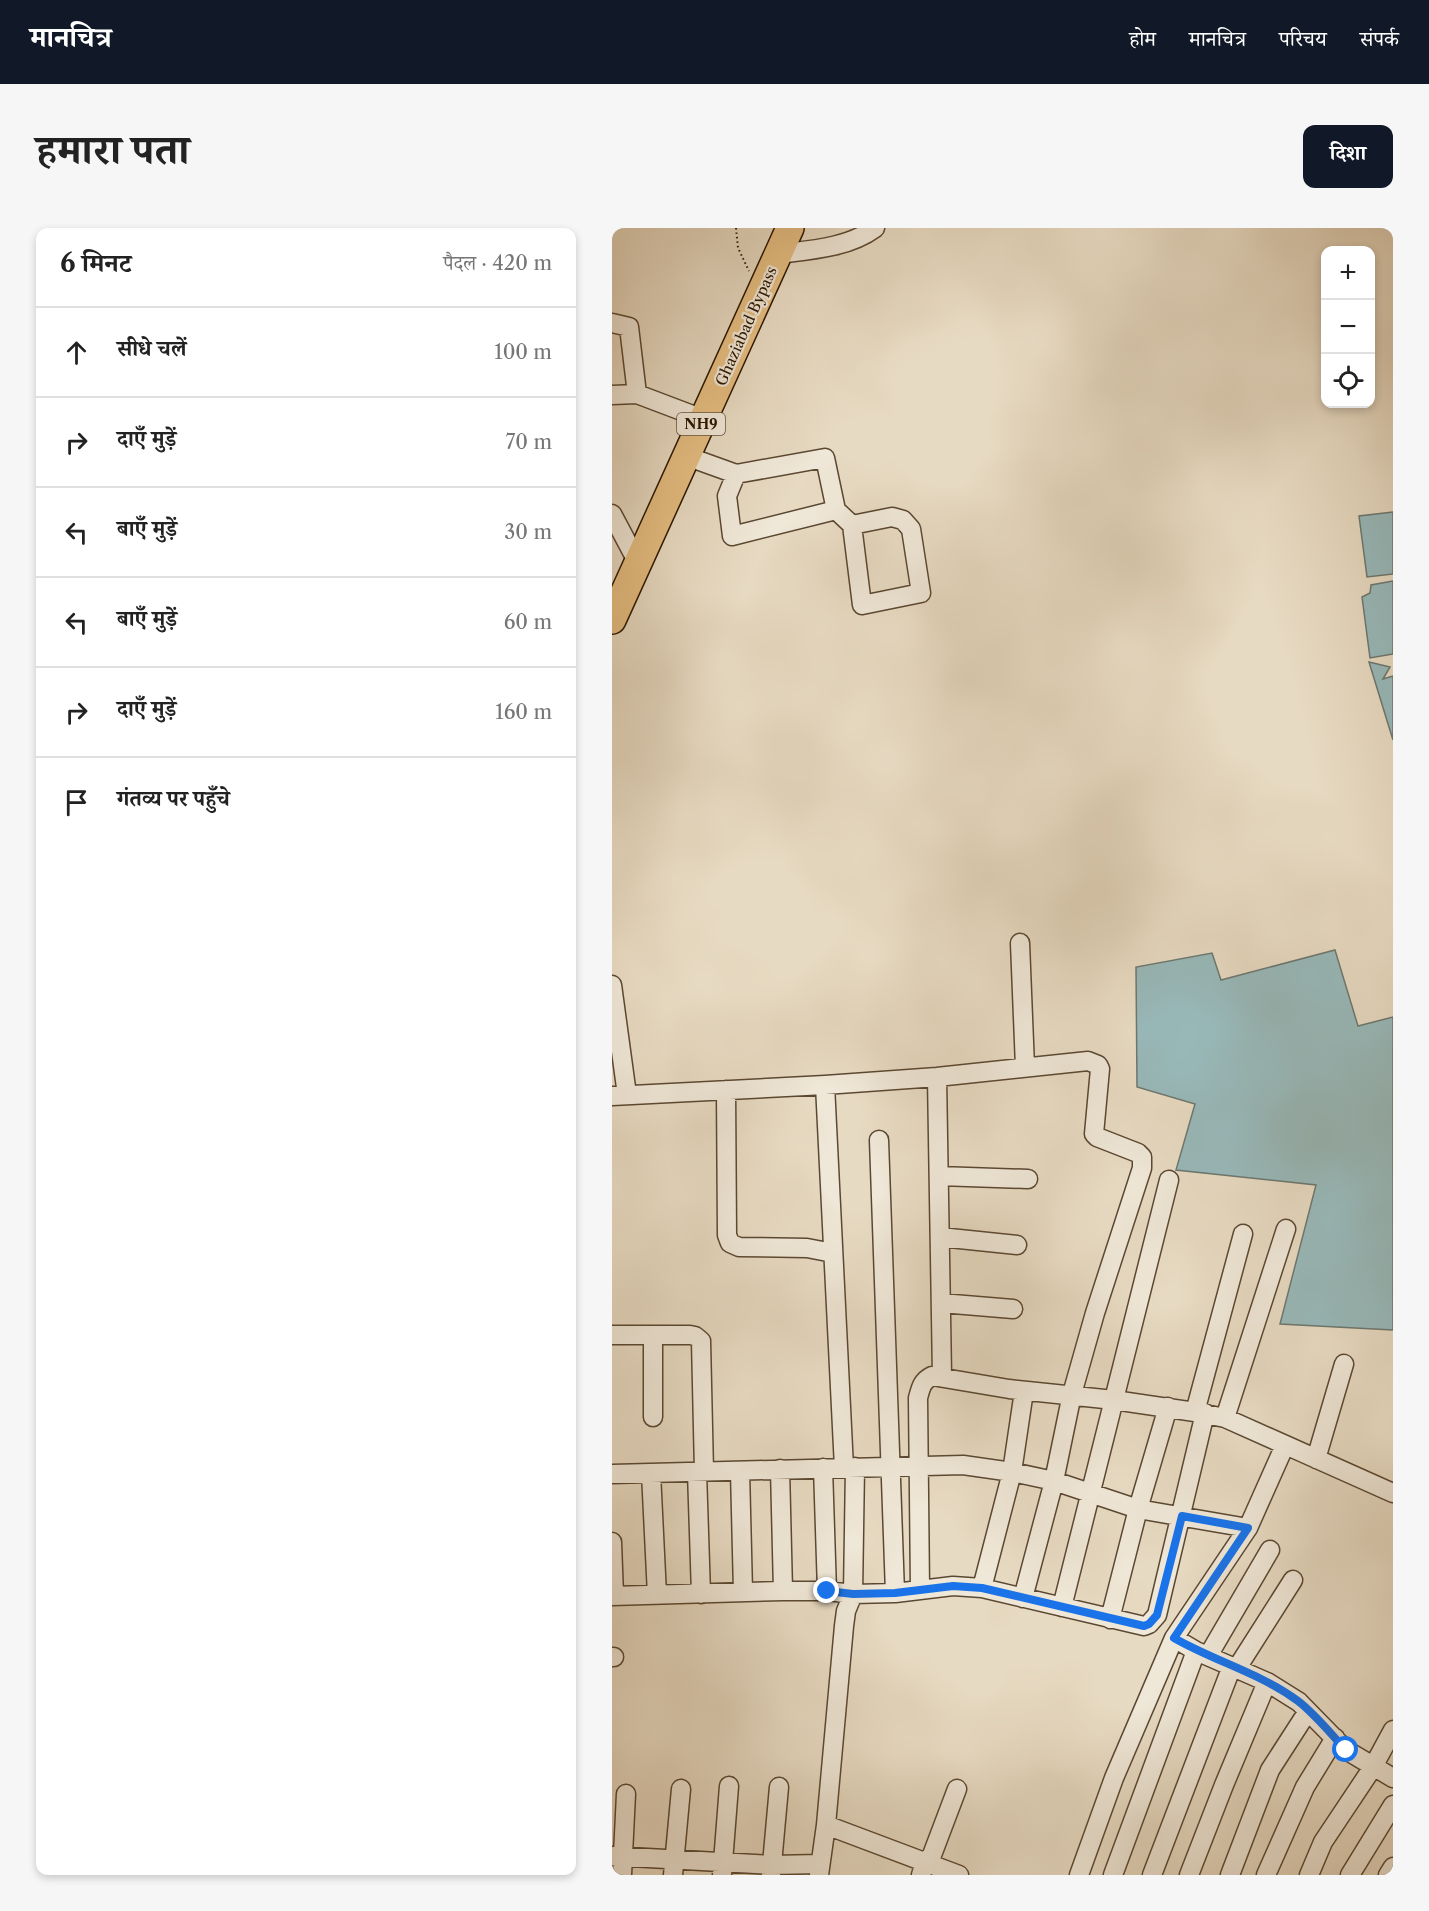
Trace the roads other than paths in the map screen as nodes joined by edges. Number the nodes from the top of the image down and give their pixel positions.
1 (790, 228) edge
2 (875, 228) edge
3 (778, 254) junction
4 (612, 323) edge
5 (637, 394) junction
6 (612, 395) edge
7 (704, 419) junction
8 (686, 456) junction
9 (736, 474) junction
10 (836, 510) junction
11 (612, 514) edge
12 (852, 525) junction
13 (638, 563) junction
14 (612, 620) edge
15 (1020, 943) dead end
16 (612, 985) edge
17 (1025, 1067) junction
18 (937, 1077) junction
19 (825, 1085) junction
20 (726, 1090) junction
21 (620, 1096) edge
22 (879, 1140) dead end
23 (939, 1176) junction
24 (1028, 1179) dead end
25 (1169, 1180) dead end
26 (1286, 1229) dead end
27 (1243, 1234) dead end
28 (940, 1237) junction
29 (1017, 1245) dead end
30 (833, 1253) junction
31 (941, 1303) junction
32 (1013, 1309) dead end
33 (612, 1335) edge
34 (653, 1335) junction
35 (1344, 1364) dead end
36 (942, 1376) junction
37 (1023, 1391) junction
38 (1072, 1394) junction
39 (1114, 1400) junction
40 (1168, 1407) junction
41 (1200, 1413) junction
42 (653, 1417) dead end
43 (1225, 1418) junction
44 (1285, 1445) junction
45 (1316, 1459) junction
46 (918, 1465) junction
47 (890, 1466) junction
48 (849, 1467) junction
49 (823, 1468) junction
50 (780, 1469) junction
51 (740, 1471) junction
52 (700, 1472) junction
53 (1012, 1472) junction
54 (651, 1473) junction
55 (612, 1474) edge
56 (1054, 1481) junction
57 (1092, 1493) junction
58 (1393, 1493) edge
59 (1138, 1509) junction
60 (1182, 1516) junction
61 (1248, 1528) junction
62 (612, 1542) edge
63 (1270, 1550) dead end
64 (1293, 1580) dead end
65 (982, 1588) junction
66 (920, 1590) junction
67 (783, 1591) junction
68 (827, 1591) junction
69 (743, 1592) junction
70 (895, 1593) junction
71 (701, 1594) junction
72 (853, 1594) junction
73 (657, 1595) junction
74 (613, 1596) edge
75 (1023, 1598) junction
76 (1062, 1607) junction
77 (1110, 1619) junction
78 (1174, 1638) junction
79 (1202, 1654) junction
80 (1234, 1667) junction
81 (1267, 1682) junction
82 (1308, 1711) junction
83 (1393, 1730) edge
84 (1335, 1738) junction
85 (1373, 1767) junction
86 (1393, 1778) edge
87 (729, 1786) dead end
88 (779, 1787) dead end
89 (681, 1789) dead end
90 (957, 1789) dead end
91 (621, 1803) edge
92 (1393, 1805) edge
93 (826, 1825) junction
94 (618, 1856) edge
95 (673, 1867) edge
96 (1393, 1867) edge
97 (723, 1869) edge
98 (819, 1869) edge
99 (923, 1869) edge
100 (771, 1870) edge
101 (622, 1875) edge
102 (960, 1875) edge
103 (1078, 1875) edge
104 (1113, 1875) edge
105 (1152, 1875) edge
106 (1189, 1875) edge
107 (1230, 1875) edge
108 (1266, 1875) edge
109 (1309, 1875) edge
110 (1350, 1875) edge
111 (1388, 1875) edge

1 - 3 highway, Ghaziabad Bypass / NH9
2 - 3 street
3 - 7 highway, Ghaziabad Bypass / NH9
4 - 5 street
5 - 6 street
5 - 7 street
7 - 8 highway, Ghaziabad Bypass / NH9
8 - 9 street
8 - 13 highway, Ghaziabad Bypass / NH9
9 - 10 street
9 - 10 street
10 - 12 street
11 - 13 street
12 - 12 street
13 - 14 highway, Ghaziabad Bypass / NH9
15 - 17 street
16 - 21 street
17 - 18 street
17 - 38 street
18 - 19 street
18 - 23 street
19 - 20 street
19 - 30 street
20 - 21 street
20 - 30 street
22 - 47 street
23 - 24 street
23 - 28 street
25 - 39 street
26 - 43 street
27 - 41 street
28 - 29 street
28 - 31 street
30 - 48 street
31 - 32 street
31 - 36 street
33 - 34 street
34 - 42 street
34 - 52 street
35 - 45 street
36 - 37 street
36 - 46 street
37 - 38 street
37 - 53 street
38 - 39 street
38 - 56 street
39 - 40 street
39 - 57 street
40 - 41 street
40 - 59 street
41 - 43 street
41 - 60 street
43 - 44 street
44 - 45 street
44 - 61 street
45 - 58 street
46 - 47 street
46 - 53 street
46 - 66 street
47 - 48 street
47 - 70 street
48 - 49 street
48 - 72 street
49 - 50 street
49 - 68 street
50 - 51 street
50 - 67 street
51 - 52 street
51 - 69 street
52 - 54 street
52 - 71 street
53 - 56 street
53 - 65 street
54 - 55 street
54 - 73 street
56 - 57 street
56 - 75 street
57 - 59 street
57 - 76 street
59 - 60 street
59 - 77 street
60 - 61 street
60 - 77 street
61 - 78 street
62 - 74 street
63 - 79 street
64 - 80 street
65 - 66 street
65 - 75 street
66 - 70 street
67 - 68 street
67 - 69 street
68 - 72 street
69 - 71 street
70 - 72 street
71 - 73 street
72 - 93 street
73 - 74 street
75 - 76 street
76 - 77 street
78 - 79 street
78 - 103 street
79 - 80 street
79 - 104 street
80 - 81 street
80 - 105 street
81 - 82 street
81 - 106 street
82 - 84 street
82 - 107 street
83 - 85 street
84 - 85 street
84 - 108 street
85 - 86 street
85 - 109 street
87 - 97 street
88 - 100 street
89 - 95 street
90 - 99 street
91 - 94 street
92 - 110 street
93 - 98 street
93 - 99 street
94 - 95 street
94 - 101 street
95 - 97 street
96 - 111 street
97 - 100 street
98 - 100 street
99 - 102 street

